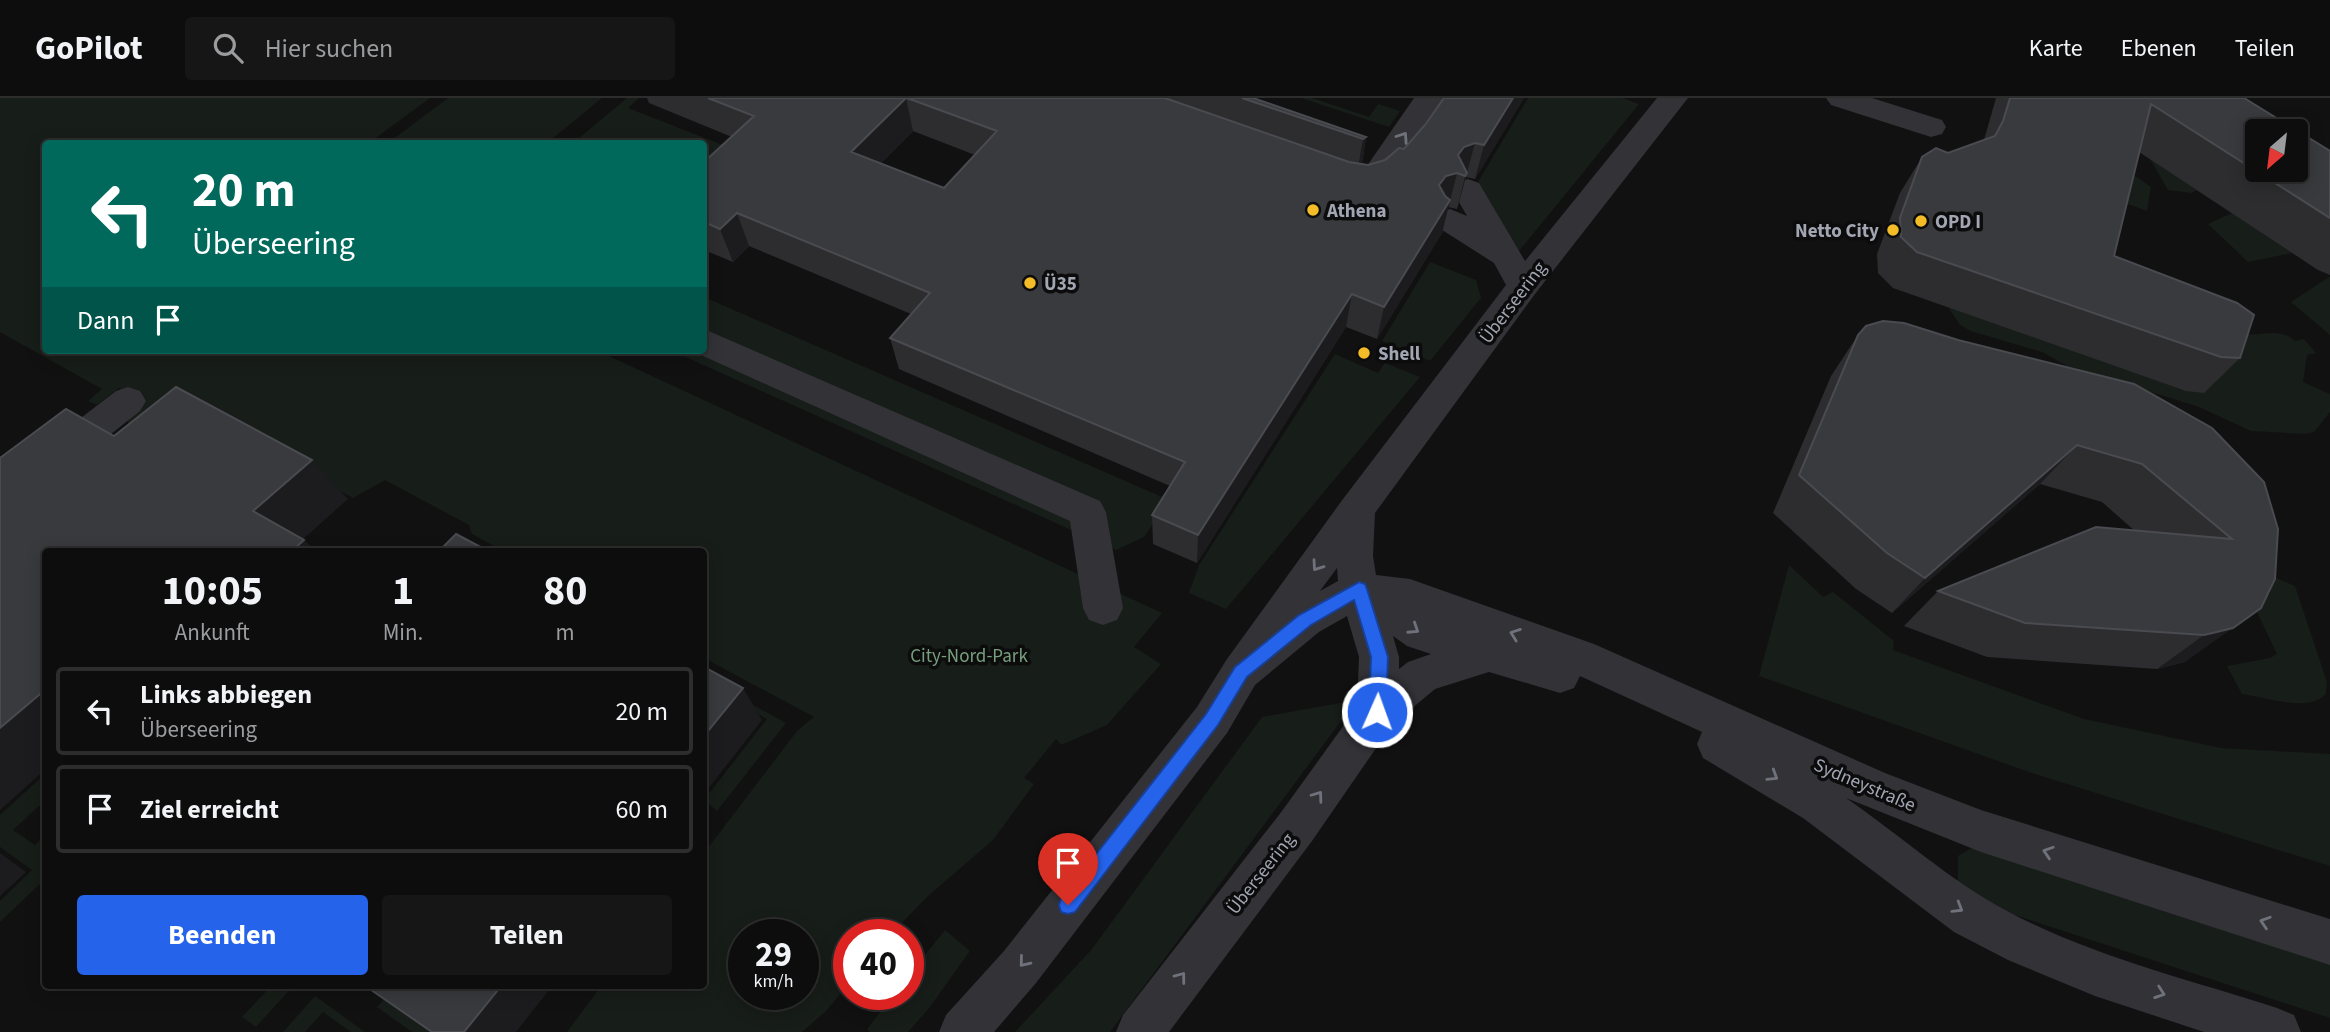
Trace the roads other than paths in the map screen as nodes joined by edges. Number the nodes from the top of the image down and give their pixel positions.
1 (1429, 98) edge
2 (1673, 98) edge
3 (1841, 98) edge
4 (1931, 127) dead end
5 (1330, 177) edge
6 (1468, 190) edge
7 (1450, 220) edge
8 (1505, 257) junction
9 (1523, 286) junction
10 (707, 343) edge
11 (128, 401) dead end
12 (0, 501) edge
13 (1356, 510) junction
14 (1359, 589) junction
15 (1103, 608) dead end
16 (1486, 655) junction
17 (1241, 672) junction
18 (1377, 712) junction
19 (2330, 942) edge
20 (963, 1032) edge
21 (1140, 1032) edge
22 (2277, 1032) edge

5 -> 1 street
2 - 9 street, Überseering
3 - 4 street
6 - 8 street
7 - 8 street
8 - 9 street
9 - 13 street, Überseering
10 - 15 street
11 - 12 street
13 - 14 street
13 -> 17 street, Überseering
14 -> 16 street
14 - 17 street, Überseering
14 - 18 street
19 -> 14 street, Sydneystraße
16 - 18 street, Überseering
16 -> 22 street, Sydneystraße
17 -> 20 street, Überseering
21 -> 18 street, Überseering

